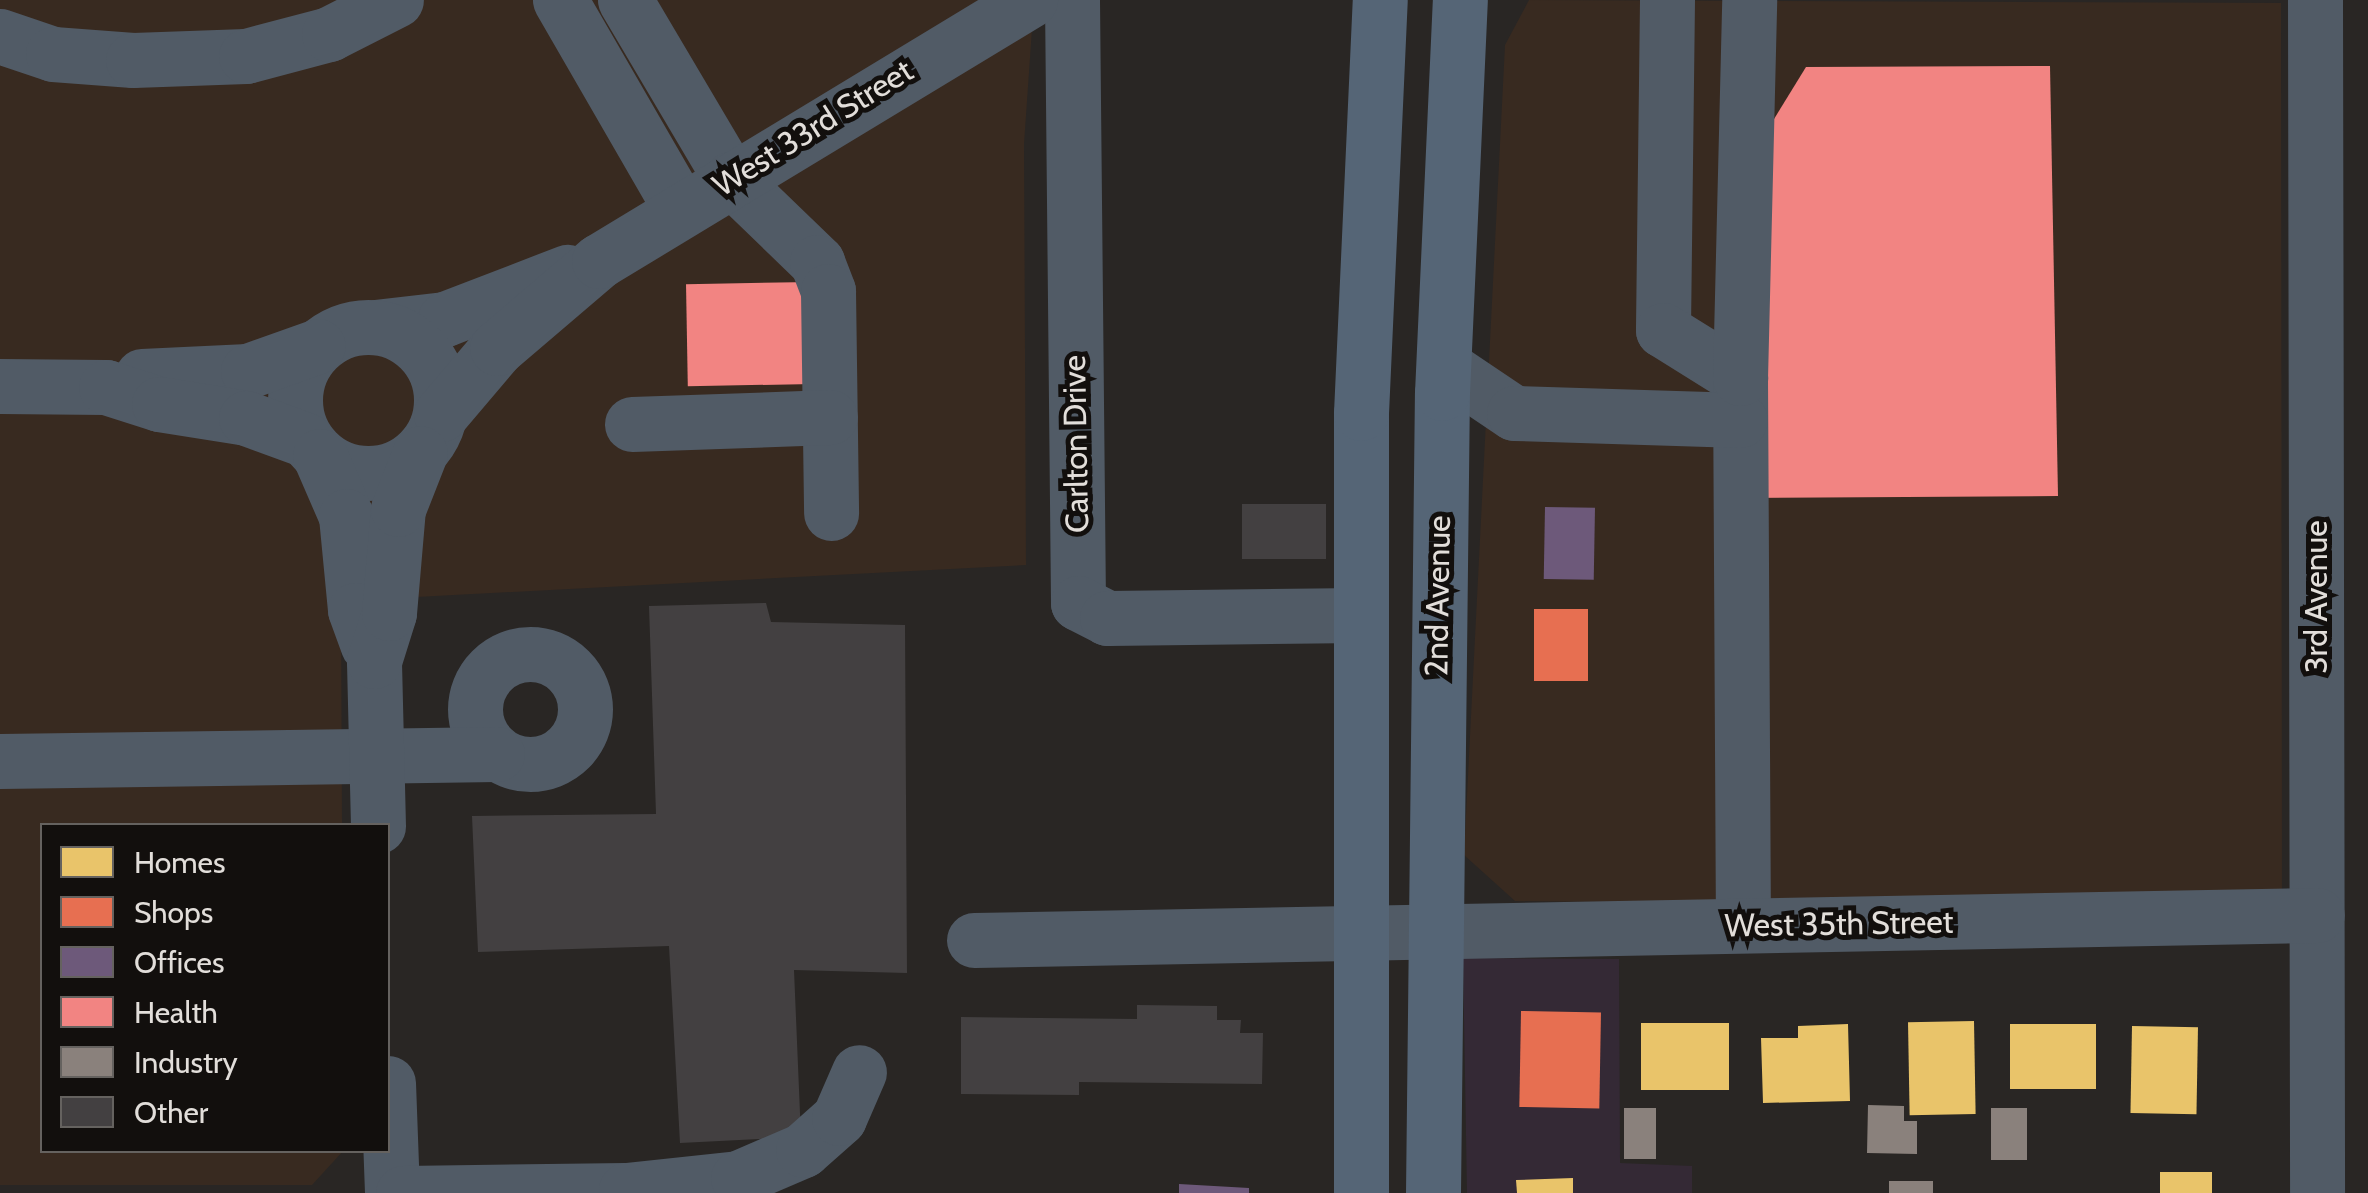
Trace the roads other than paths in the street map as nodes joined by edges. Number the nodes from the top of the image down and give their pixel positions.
1 (396, 0) edge
2 (560, 0) edge
3 (625, 0) edge
4 (1030, 0) edge
5 (1072, 0) edge
6 (1380, 0) edge
7 (1460, 0) edge
8 (1667, 0) edge
9 (1749, 0) edge
10 (2315, 0) edge
11 (0, 36) edge
12 (731, 179) junction
13 (681, 210) junction
14 (598, 261) junction
15 (375, 327) junction
16 (318, 346) junction
17 (1444, 366) junction
18 (0, 386) edge
19 (106, 387) junction
20 (1740, 399) junction
21 (830, 417) junction
22 (632, 424) dead end
23 (431, 433) junction
24 (313, 448) junction
25 (831, 513) dead end
26 (1360, 615) junction
27 (374, 662) junction
28 (497, 754) dead end
29 (376, 755) junction
30 (0, 760) edge
31 (378, 823) edge
32 (2316, 915) junction
33 (1743, 926) junction
34 (1432, 932) junction
35 (1360, 934) junction
36 (974, 940) dead end
37 (859, 1072) dead end
38 (390, 1138) edge
39 (392, 1193) edge
40 (403, 1193) edge
41 (1362, 1193) edge
42 (1433, 1193) edge
43 (2317, 1193) edge

1 - 11 street
2 - 13 street
3 - 12 street
4 - 12 street, West 33rd Street
5 - 26 street, Carlton Drive
6 - 26 main road
7 - 17 main road, 2nd Avenue
8 - 20 street
9 - 20 street
10 - 32 street, 3rd Avenue
12 - 13 street, West 33rd Street
12 - 21 street
13 - 14 street, West 33rd Street
14 - 15 street, West 33rd Street
14 - 23 street, West 33rd Street
15 - 16 street
15 - 23 street
16 - 19 street
16 - 24 street
17 - 20 street
17 - 34 main road, 2nd Avenue
18 - 19 street
19 - 24 street
20 - 33 street
21 - 22 street
21 - 25 street
23 - 24 street
23 - 27 street
24 - 27 street
26 - 35 main road
27 - 29 street
28 - 29 street
29 - 30 street
29 - 31 street
32 - 33 street, West 35th Street
32 - 43 street, 3rd Avenue
33 - 34 street, West 35th Street
34 - 35 street, West 35th Street
34 - 42 main road, 2nd Avenue
35 - 36 street, West 35th Street
35 - 41 main road
37 - 40 street
38 - 39 street

